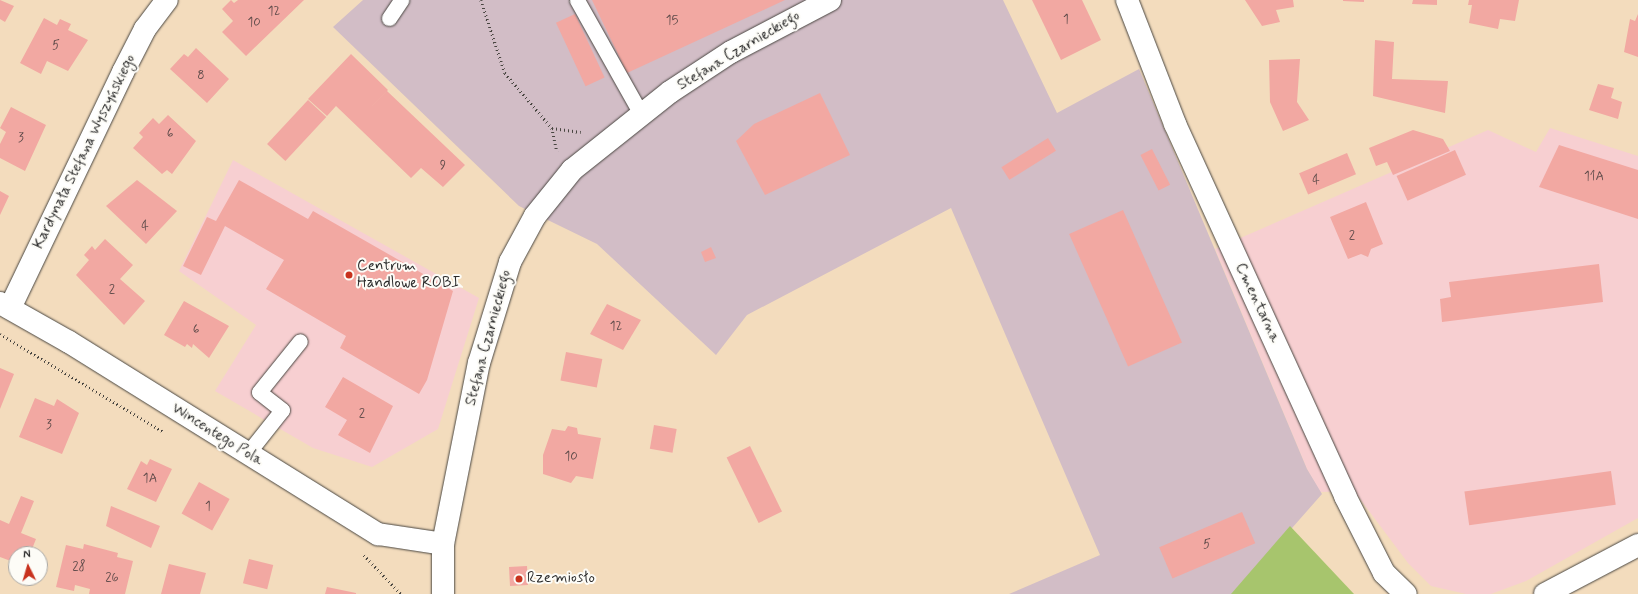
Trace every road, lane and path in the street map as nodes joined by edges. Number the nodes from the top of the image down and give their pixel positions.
1 (167, 0) edge
2 (401, 0) edge
3 (481, 0) edge
4 (577, 0) edge
5 (830, 0) edge
6 (1127, 0) edge
7 (389, 18) dead end
8 (641, 114) junction
9 (552, 128) junction
10 (586, 134) dead end
11 (558, 156) dead end
12 (5, 306) edge
13 (0, 334) edge
14 (300, 341) dead end
15 (170, 435) dead end
16 (247, 454) junction
17 (443, 544) junction
18 (1638, 545) edge
19 (359, 550) dead end
20 (401, 594) edge
21 (443, 594) edge
22 (1406, 594) edge
23 (1545, 594) edge

1 - 12 street, Kardynała Stefana Wyszyńskiego
2 - 7 lane
3 - 9 path
4 - 8 lane
5 - 8 street, Stefana Czarnieckiego
6 - 22 street, Cmentarna
8 - 17 street, Stefana Czarnieckiego
9 - 10 path
9 - 11 path
12 - 16 street, Wincentego Pola
13 - 15 path
14 - 16 lane
16 - 17 street, Wincentego Pola
17 - 21 street, Stefana Czarnieckiego
18 - 23 street
19 - 20 path

